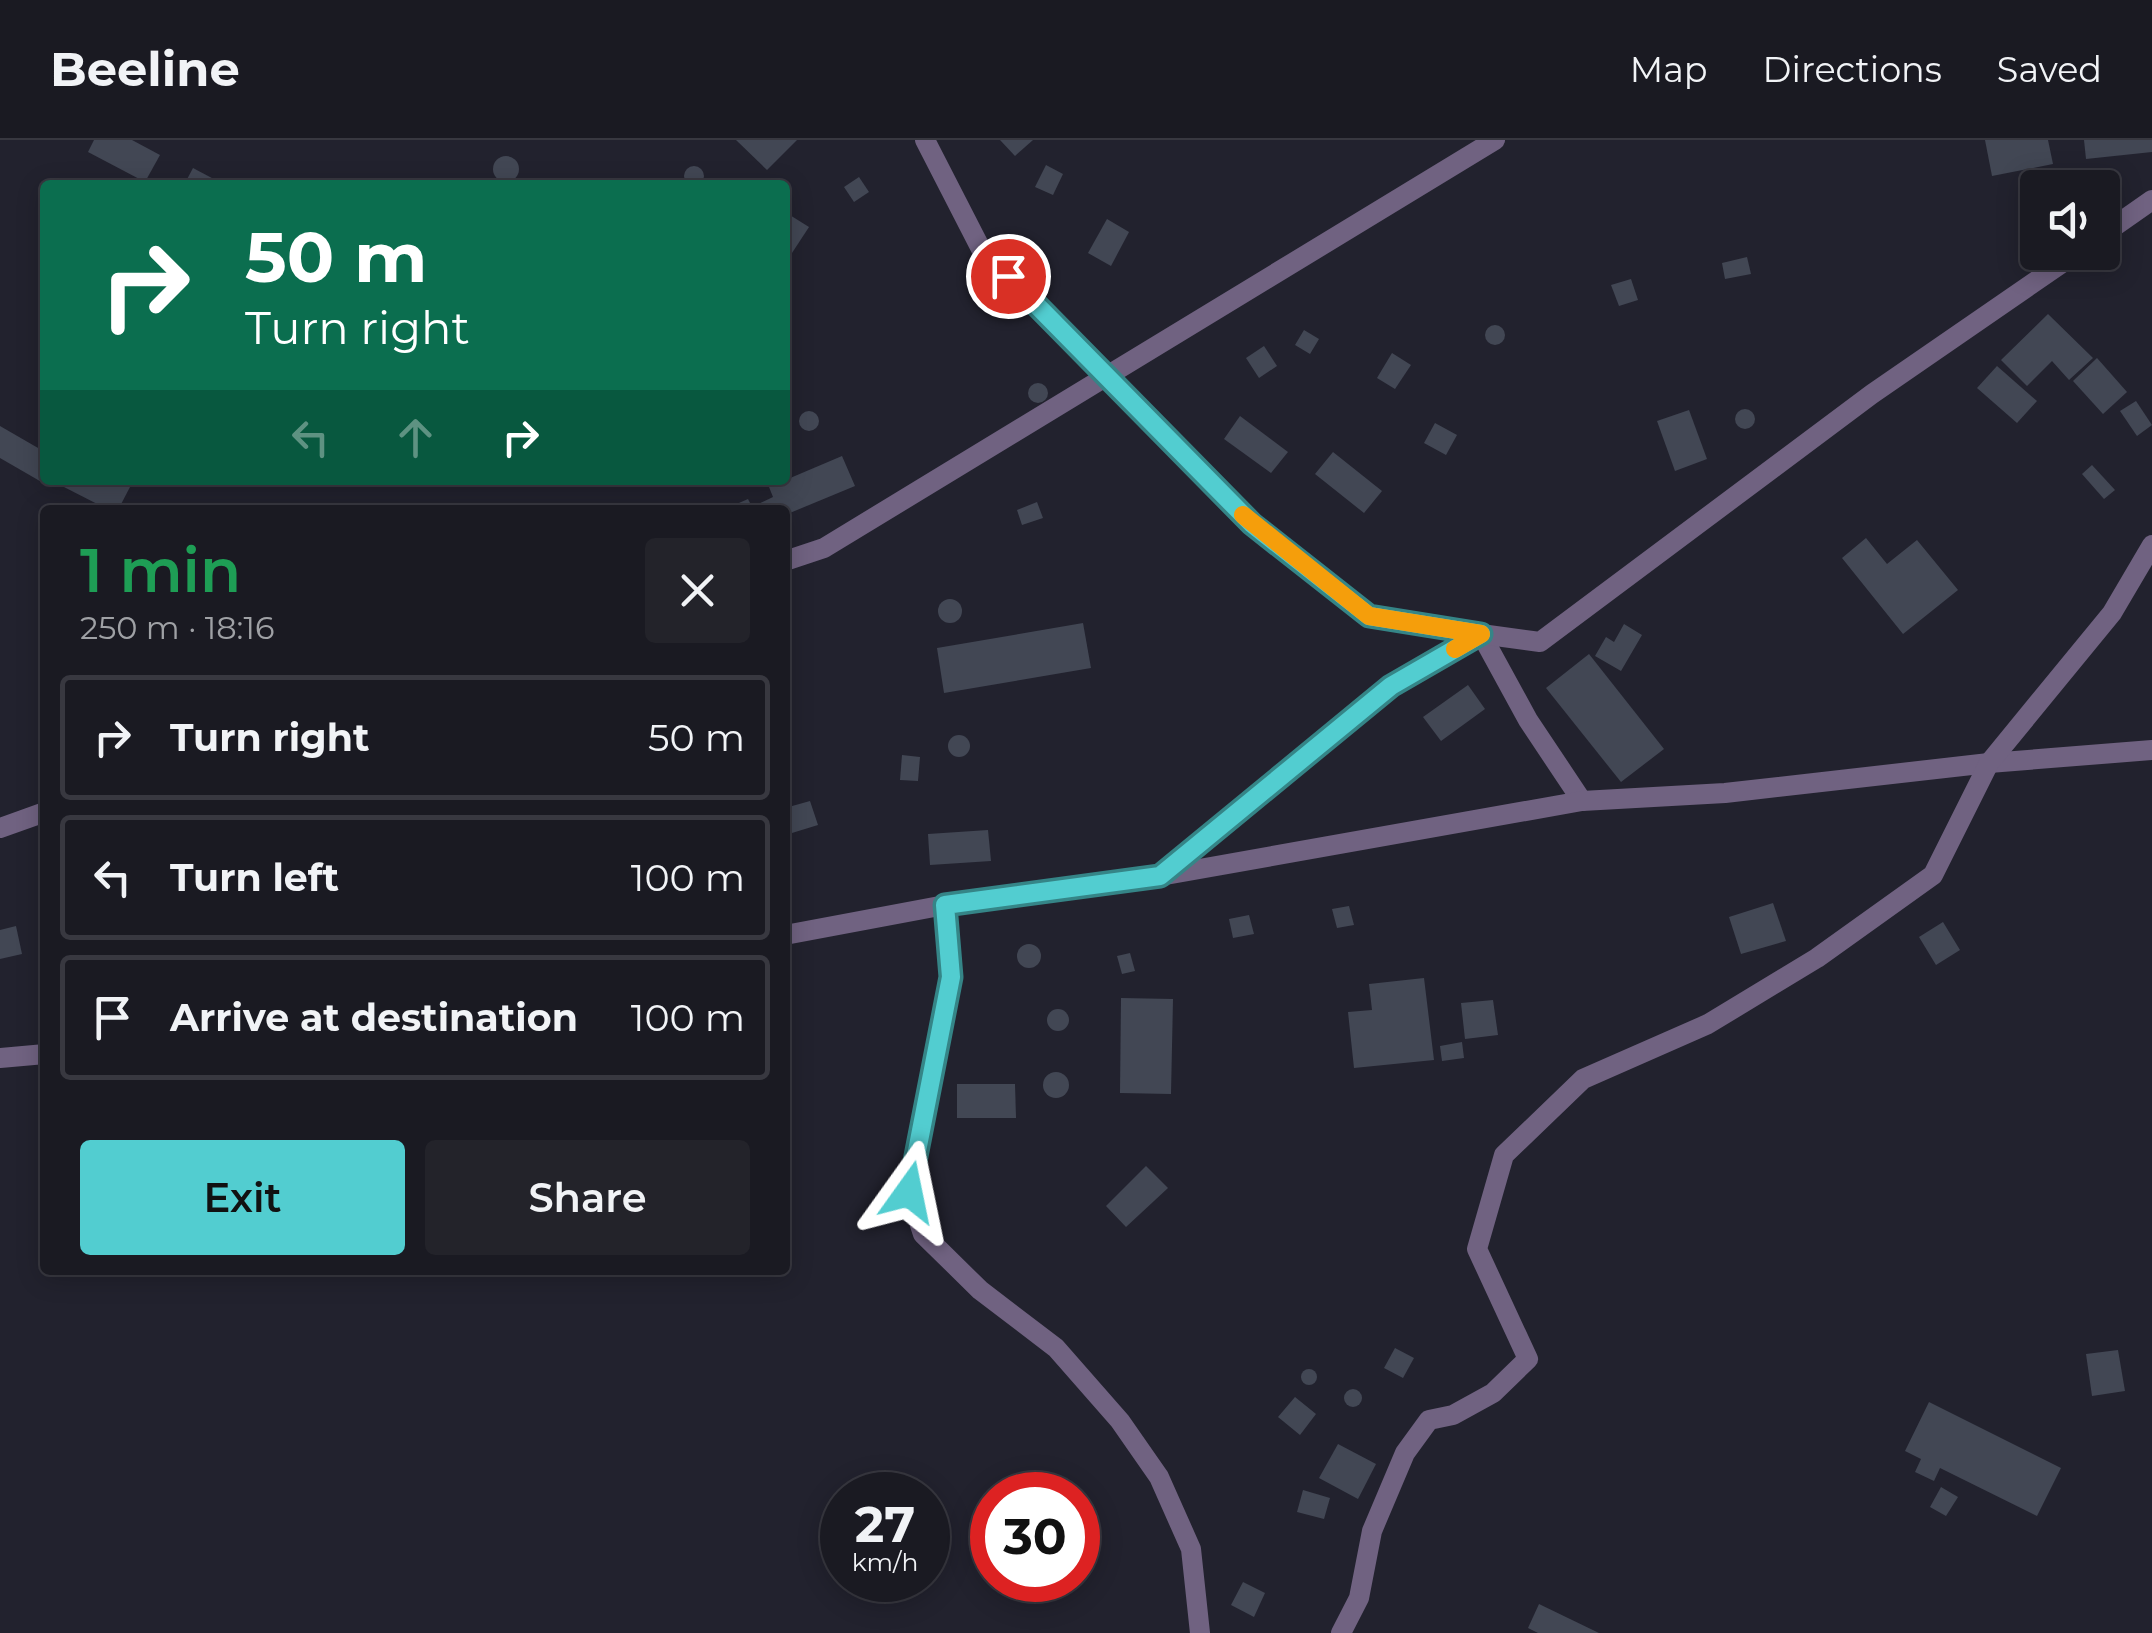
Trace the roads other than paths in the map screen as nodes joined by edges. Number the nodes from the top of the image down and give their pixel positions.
1 (925, 140) edge
2 (1495, 140) edge
3 (2152, 200) edge
4 (2120, 222) edge
5 (2052, 270) edge
6 (1108, 378) junction
7 (2152, 545) edge
8 (790, 560) edge
9 (1481, 634) junction
10 (2152, 750) edge
11 (1989, 763) junction
12 (1582, 801) junction
13 (40, 814) edge
14 (0, 828) edge
15 (1160, 876) junction
16 (945, 905) junction
17 (790, 935) edge
18 (40, 1054) edge
19 (0, 1058) edge
20 (1200, 1633) edge
21 (1341, 1633) edge

1 - 6 street
2 - 6 street
3 - 4 street
5 - 9 street
6 - 8 street
6 - 9 street
7 - 11 street
9 - 12 street
9 - 15 street
10 - 11 street
11 - 12 street
11 - 21 street
12 - 15 street
13 - 14 street
15 - 16 street
16 - 17 street
16 - 20 street
18 - 19 street

